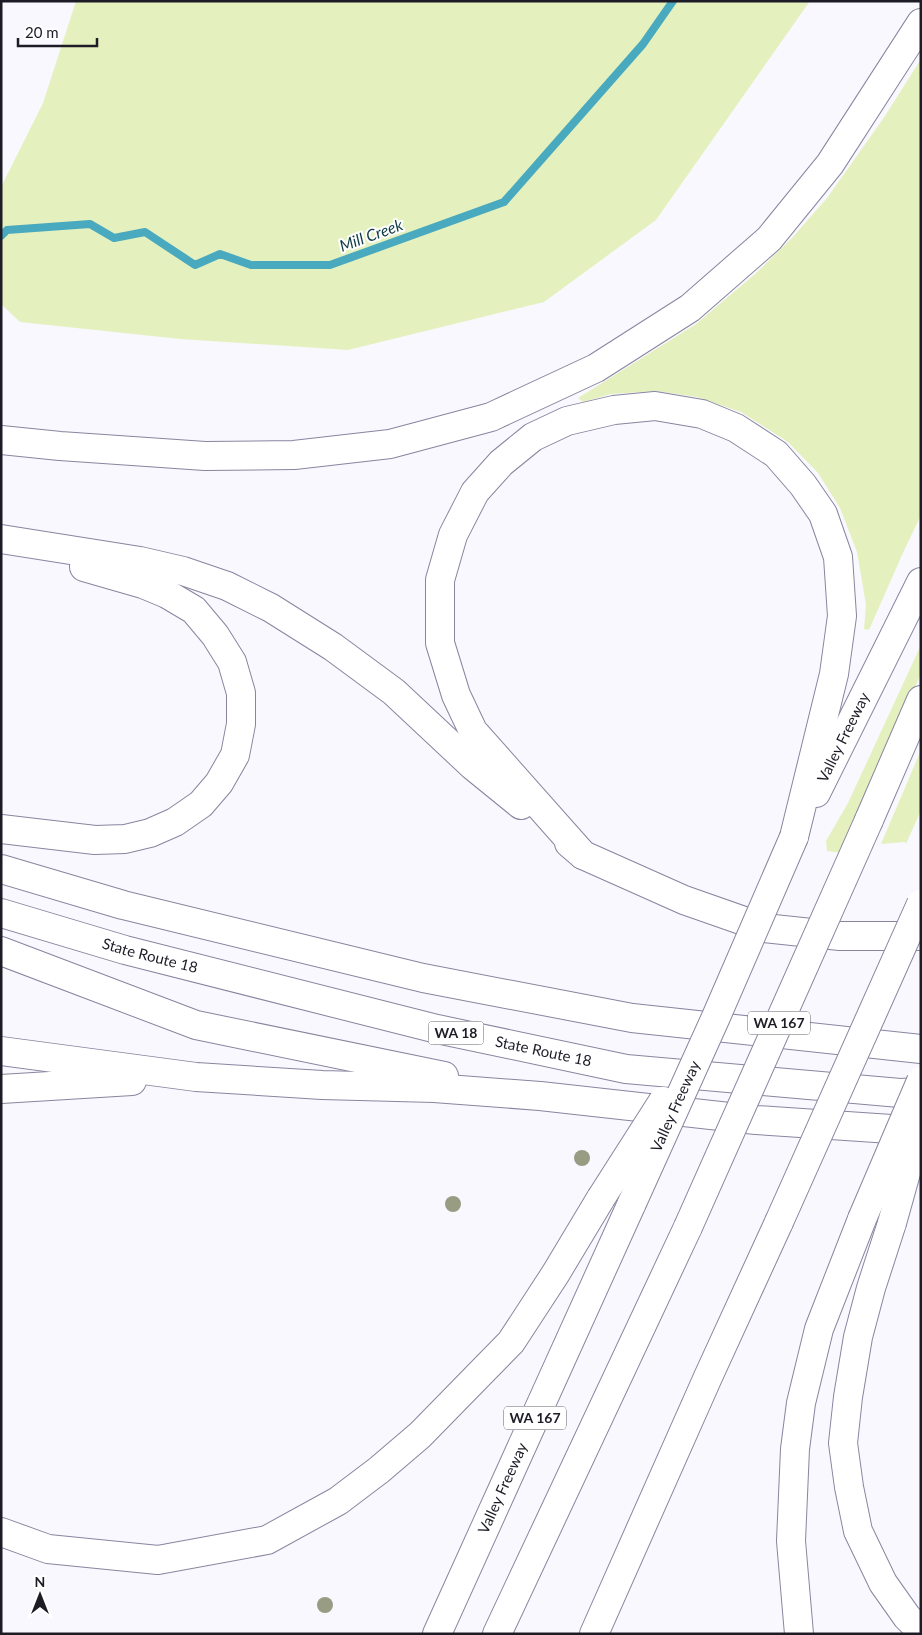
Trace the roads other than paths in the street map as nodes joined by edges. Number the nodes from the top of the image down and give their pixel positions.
1 (921, 23) edge
2 (1, 440) edge
3 (1, 541) edge
4 (921, 582) edge
5 (921, 700) edge
6 (1, 829) edge
7 (794, 837) junction
8 (584, 855) junction
9 (1, 869) edge
10 (921, 904) edge
11 (1, 913) edge
12 (921, 936) edge
13 (1, 951) edge
14 (716, 1017) junction
15 (921, 1049) edge
16 (1, 1051) edge
17 (196, 1077) junction
18 (921, 1081) edge
19 (1, 1089) edge
20 (921, 1092) edge
21 (540, 1096) junction
22 (921, 1119) edge
23 (921, 1132) edge
24 (1, 1532) edge
25 (921, 1631) edge
26 (437, 1634) edge
27 (496, 1634) edge
28 (594, 1634) edge
29 (799, 1634) edge

1 - 2 highway
3 - 6 highway
3 - 8 highway
4 - 7 highway, Valley Freeway / WA 167
5 - 27 highway, WA 167, bridge
7 - 8 highway
7 - 14 highway, Valley Freeway / WA 167, bridge
8 - 12 highway
9 - 15 highway
10 - 28 highway, bridge
11 - 20 highway, State Route 18 / WA 18
13 - 21 highway
14 - 24 highway, bridge
14 - 26 highway, Valley Freeway / WA 167, bridge
16 - 17 highway
17 - 19 highway
17 - 21 highway
18 - 29 highway, bridge
21 - 23 highway
22 - 25 highway, bridge

